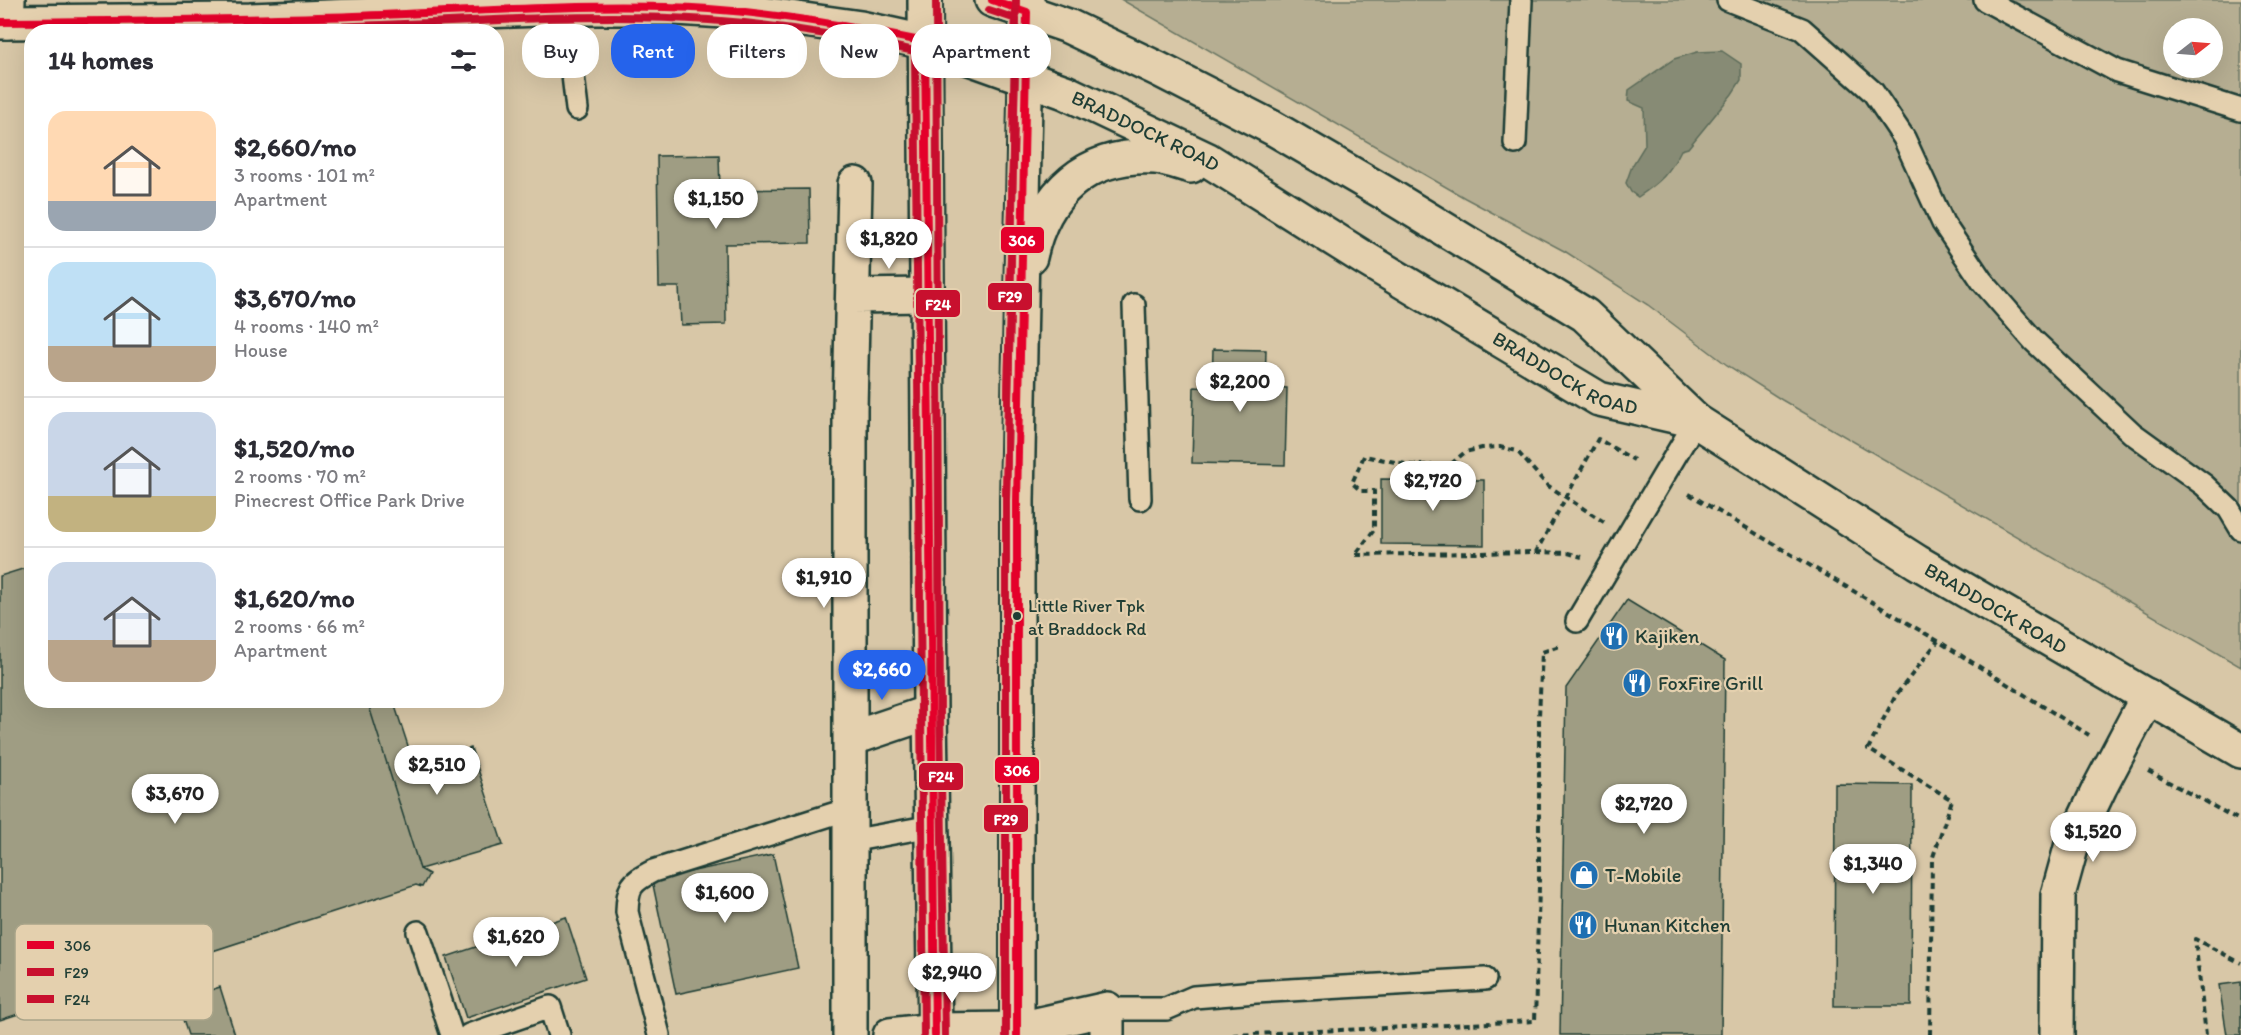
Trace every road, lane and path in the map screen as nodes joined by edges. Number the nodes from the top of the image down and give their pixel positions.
1 (925, 0) edge
2 (992, 0) edge
3 (1521, 0) edge
4 (1728, 0) edge
5 (1985, 0) edge
6 (1027, 6) edge
7 (565, 8) junction
8 (5, 15) edge
9 (925, 24) edge
10 (1026, 24) edge
11 (911, 39) edge
12 (925, 78) edge
13 (1024, 78) joint
14 (577, 109) dead end
15 (2241, 110) edge
16 (1515, 143) dead end
17 (1240, 180) junction
18 (855, 184) dead end
19 (927, 295) junction
20 (853, 296) junction
21 (1021, 297) junction
22 (1134, 304) dead end
23 (1696, 421) junction
24 (1634, 460) dead end
25 (1689, 494) dead end
26 (1566, 497) junction
27 (1140, 499) dead end
28 (2241, 529) edge
29 (1626, 537) junction
30 (1536, 552) junction
31 (1606, 572) junction
32 (1576, 621) dead end
33 (1938, 641) junction
34 (1570, 642) dead end
35 (2148, 696) junction
36 (930, 712) junction
37 (2096, 738) dead end
38 (849, 739) junction
39 (2241, 751) edge
40 (2148, 771) dead end
41 (849, 809) junction
42 (2241, 821) edge
43 (932, 826) junction
44 (850, 841) junction
45 (418, 932) dead end
46 (2241, 963) edge
47 (1485, 979) dead end
48 (1107, 1022) edge
49 (1017, 1032) edge
50 (935, 1033) edge
51 (452, 1035) edge
52 (470, 1035) edge
53 (559, 1035) edge
54 (659, 1035) edge
55 (850, 1035) edge
56 (890, 1035) edge
57 (1233, 1035) edge
58 (1930, 1035) edge
59 (2057, 1035) edge
60 (2206, 1035) edge

1 - 9 main road
2 - 6 main road, BRADDOCK ROAD
3 - 16 lane
4 - 28 lane
5 - 15 lane
6 - 10 main road
6 - 23 main road, BRADDOCK ROAD
7 - 8 main road, BRADDOCK ROAD
7 - 11 main road, BRADDOCK ROAD
7 - 14 lane
12 - 19 main road
13 - 17 main road, BRADDOCK ROAD
13 - 21 main road
17 - 21 main road
17 - 23 main road, BRADDOCK ROAD
18 - 20 main road
19 - 20 main road
19 - 36 main road
20 - 38 main road
21 - 49 main road
22 - 27 lane
23 - 29 lane
23 - 35 main road, BRADDOCK ROAD
24 - 26 path
25 - 33 path
26 - 29 path
26 - 30 path
26 - 30 path
29 - 31 lane
30 - 31 path
31 - 32 lane
33 - 37 path
33 - 58 path
34 - 57 path
35 - 39 main road, BRADDOCK ROAD
35 - 59 main road
36 - 38 main road
36 - 43 main road
38 - 41 main road
40 - 42 path
41 - 44 main road
41 - 54 lane
43 - 44 lane
43 - 50 main road
44 - 55 main road
45 - 51 lane
46 - 60 path
47 - 48 lane
48 - 49 main road
49 - 50 main road
50 - 56 main road
52 - 53 lane

